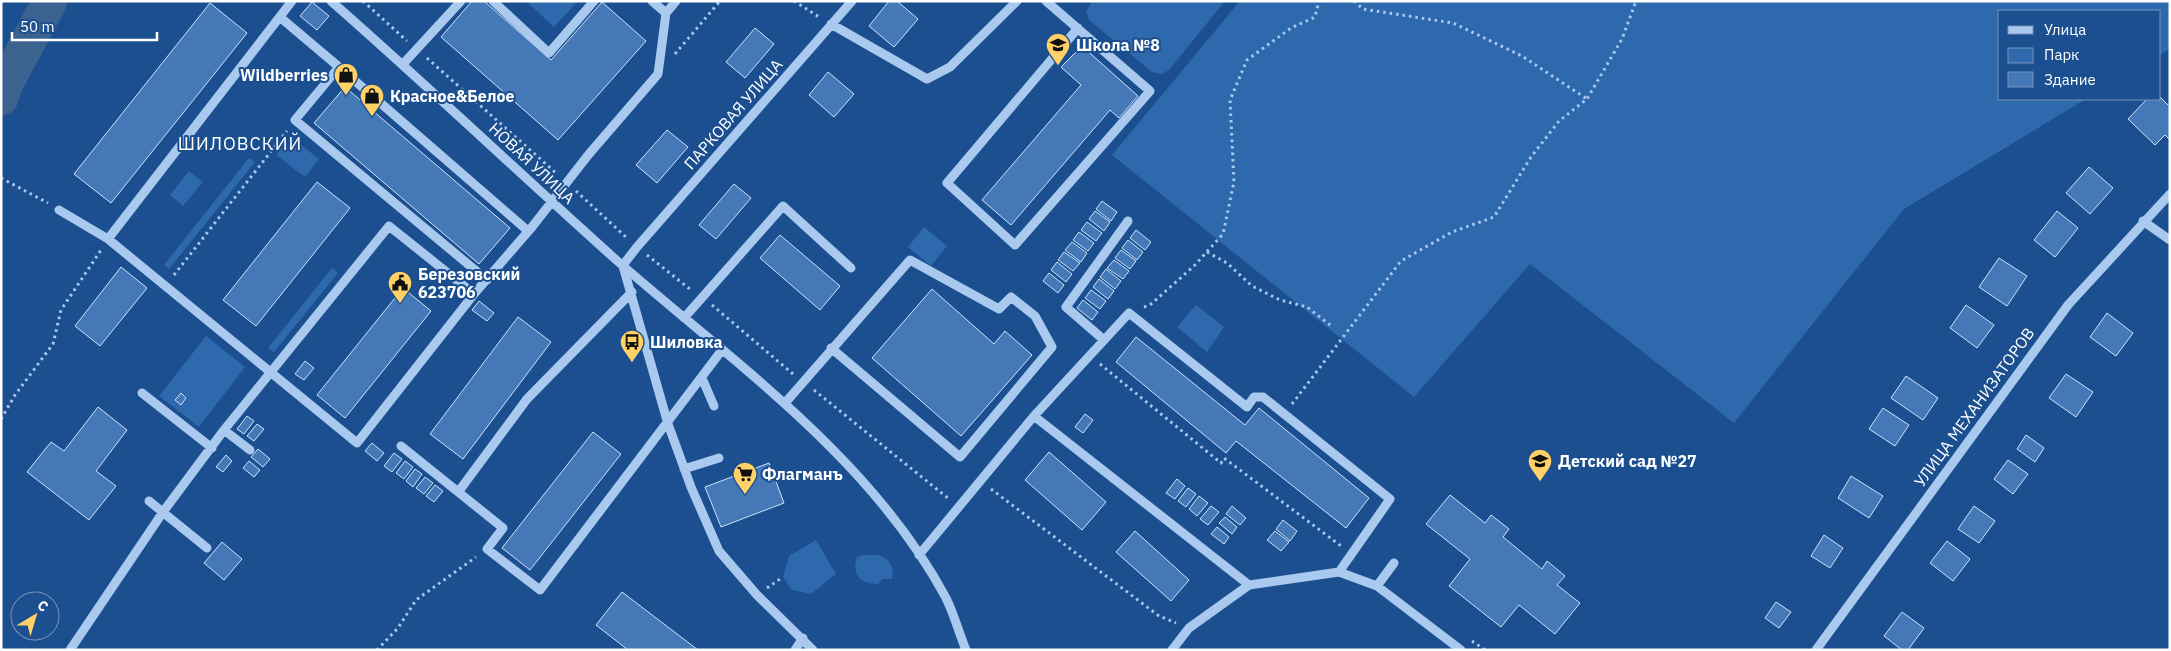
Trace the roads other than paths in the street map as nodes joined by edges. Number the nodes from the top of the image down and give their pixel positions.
1 (292, 1) edge
2 (331, 1) edge
3 (461, 1) edge
4 (493, 1) edge
5 (594, 1) edge
6 (652, 1) edge
7 (676, 1) edge
8 (852, 1) edge
9 (1017, 1) edge
10 (1046, 1) edge
11 (666, 13) junction
12 (281, 18) junction
13 (830, 24) junction
14 (1078, 28) junction
15 (403, 64) junction
16 (339, 67) junction
17 (2170, 194) edge
18 (552, 203) junction
19 (59, 210) road end
20 (1128, 221) dead end
21 (2143, 221) junction
22 (528, 231) junction
23 (108, 239) junction
24 (2170, 240) edge
25 (623, 266) junction
26 (851, 268) dead end
27 (487, 280) junction
28 (632, 292) junction
29 (474, 294) junction
30 (684, 318) junction
31 (1104, 340) junction
32 (832, 348) junction
33 (722, 350) junction
34 (270, 374) junction
35 (702, 378) junction
36 (142, 393) dead end
37 (784, 403) junction
38 (714, 406) dead end
39 (1034, 416) junction
40 (668, 424) junction
41 (224, 430) junction
42 (401, 446) dead end
43 (212, 448) junction
44 (250, 450) dead end
45 (720, 458) dead end
46 (684, 469) junction
47 (459, 491) junction
48 (149, 501) dead end
49 (163, 512) junction
50 (207, 548) dead end
51 (919, 555) junction
52 (1394, 563) dead end
53 (1339, 572) junction
54 (1249, 585) junction
55 (1377, 586) junction
56 (804, 638) junction
57 (70, 650) edge
58 (794, 650) edge
59 (814, 650) edge
60 (966, 650) edge
61 (1172, 650) edge
62 (1461, 650) edge
63 (1816, 650) edge

1 - 12 street
2 - 15 street, НОВАЯ УЛИЦА
3 - 15 street
4 - 5 street
6 - 11 street
7 - 11 street
8 - 13 street, ПАРКОВАЯ УЛИЦА
9 - 13 street
10 - 14 street
11 - 18 street
12 - 16 street
12 - 23 street
13 - 25 street, ПАРКОВАЯ УЛИЦА
14 - 14 street
15 - 18 street, НОВАЯ УЛИЦА
16 - 22 street
16 - 27 street
17 - 21 street, УЛИЦА МЕХАНИЗАТОРОВ
18 - 22 street
18 - 25 street, НОВАЯ УЛИЦА
19 - 23 street
20 - 31 street
21 - 24 street
21 - 63 street, УЛИЦА МЕХАНИЗАТОРОВ
22 - 27 street
23 - 34 street
25 - 28 street
25 - 30 street, НОВАЯ УЛИЦА
26 - 30 street
27 - 29 street
28 - 40 street
28 - 47 street
29 - 34 street
29 - 34 street
30 - 33 street, НОВАЯ УЛИЦА
31 - 39 street
31 - 53 street
32 - 32 street
32 - 37 street
33 - 35 street
33 - 37 street, НОВАЯ УЛИЦА
34 - 41 street
35 - 38 street
35 - 40 street
36 - 43 street
37 - 51 street, НОВАЯ УЛИЦА
39 - 51 street
39 - 54 street
40 - 46 street
40 - 47 street
41 - 43 street
41 - 44 street
42 - 47 street
43 - 49 street
45 - 46 street
46 - 56 street
48 - 49 street
49 - 50 street
49 - 57 street
51 - 60 street, НОВАЯ УЛИЦА
52 - 55 street
53 - 54 street
53 - 55 street
54 - 61 street
55 - 62 street
56 - 58 street
56 - 59 street

